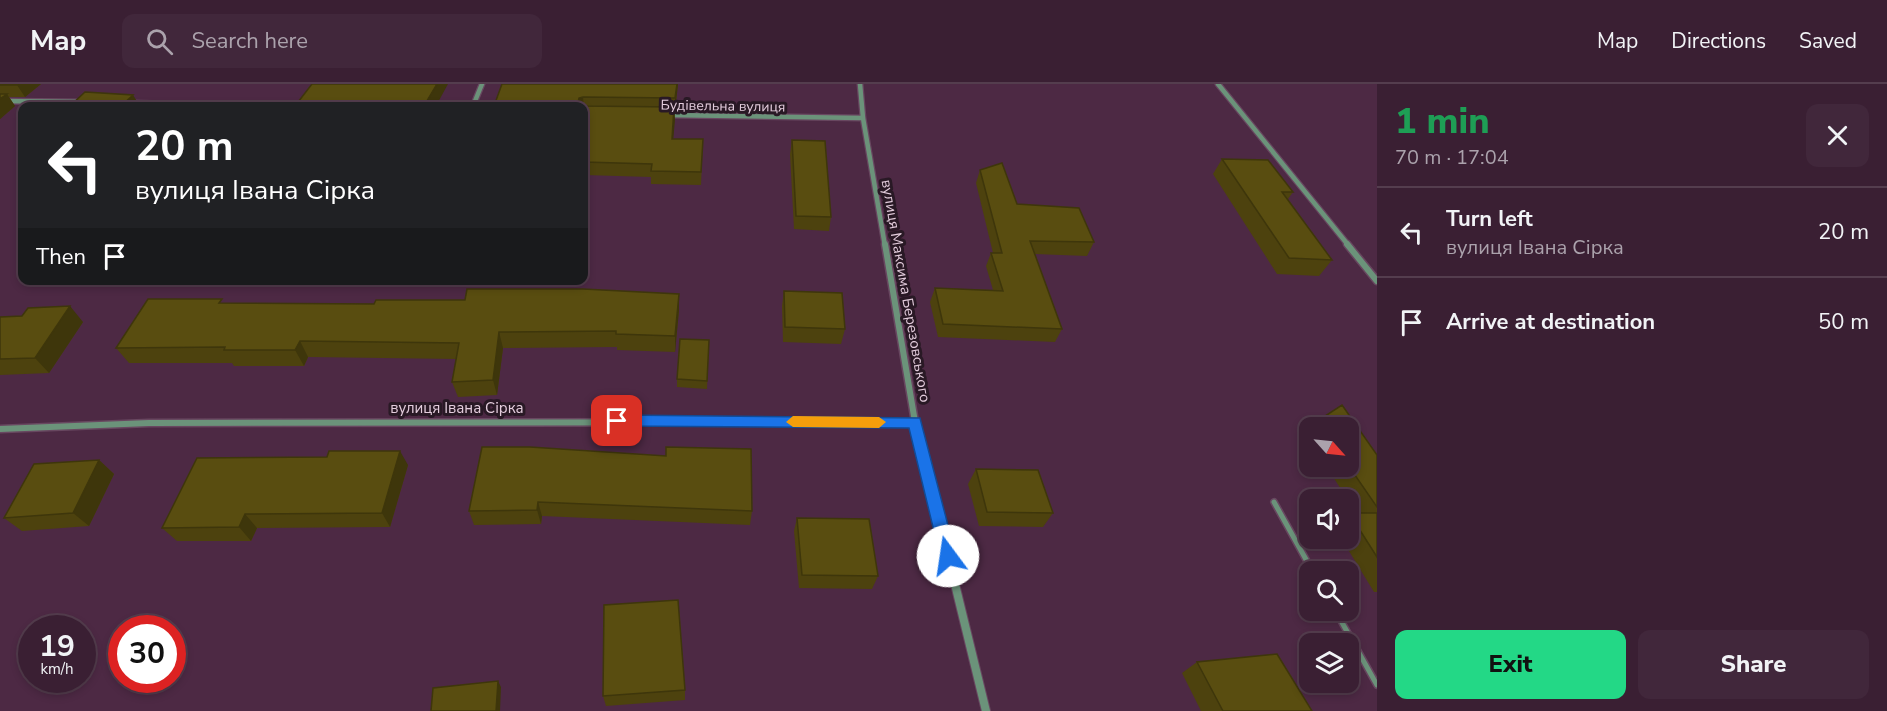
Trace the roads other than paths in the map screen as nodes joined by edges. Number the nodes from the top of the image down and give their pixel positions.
1 (482, 84) edge
2 (860, 84) edge
3 (1218, 84) edge
4 (0, 101) edge
5 (88, 102) edge
6 (475, 102) edge
7 (665, 115) edge
8 (863, 118) junction
9 (1377, 281) edge
10 (915, 422) junction
11 (0, 429) edge
12 (1274, 502) dead end
13 (1307, 561) edge
14 (1341, 621) edge
15 (1377, 685) edge
16 (986, 711) edge

1 - 6 street
2 - 8 street, вулиця Максима Березовського
3 - 9 street
4 - 5 street
7 - 8 street, Будівельна вулиця
8 - 10 street, вулиця Максима Березовського
10 - 11 street, вулиця Івана Сірка
10 - 16 street, вулиця Максима Березовського
12 - 13 lane
14 - 15 lane

